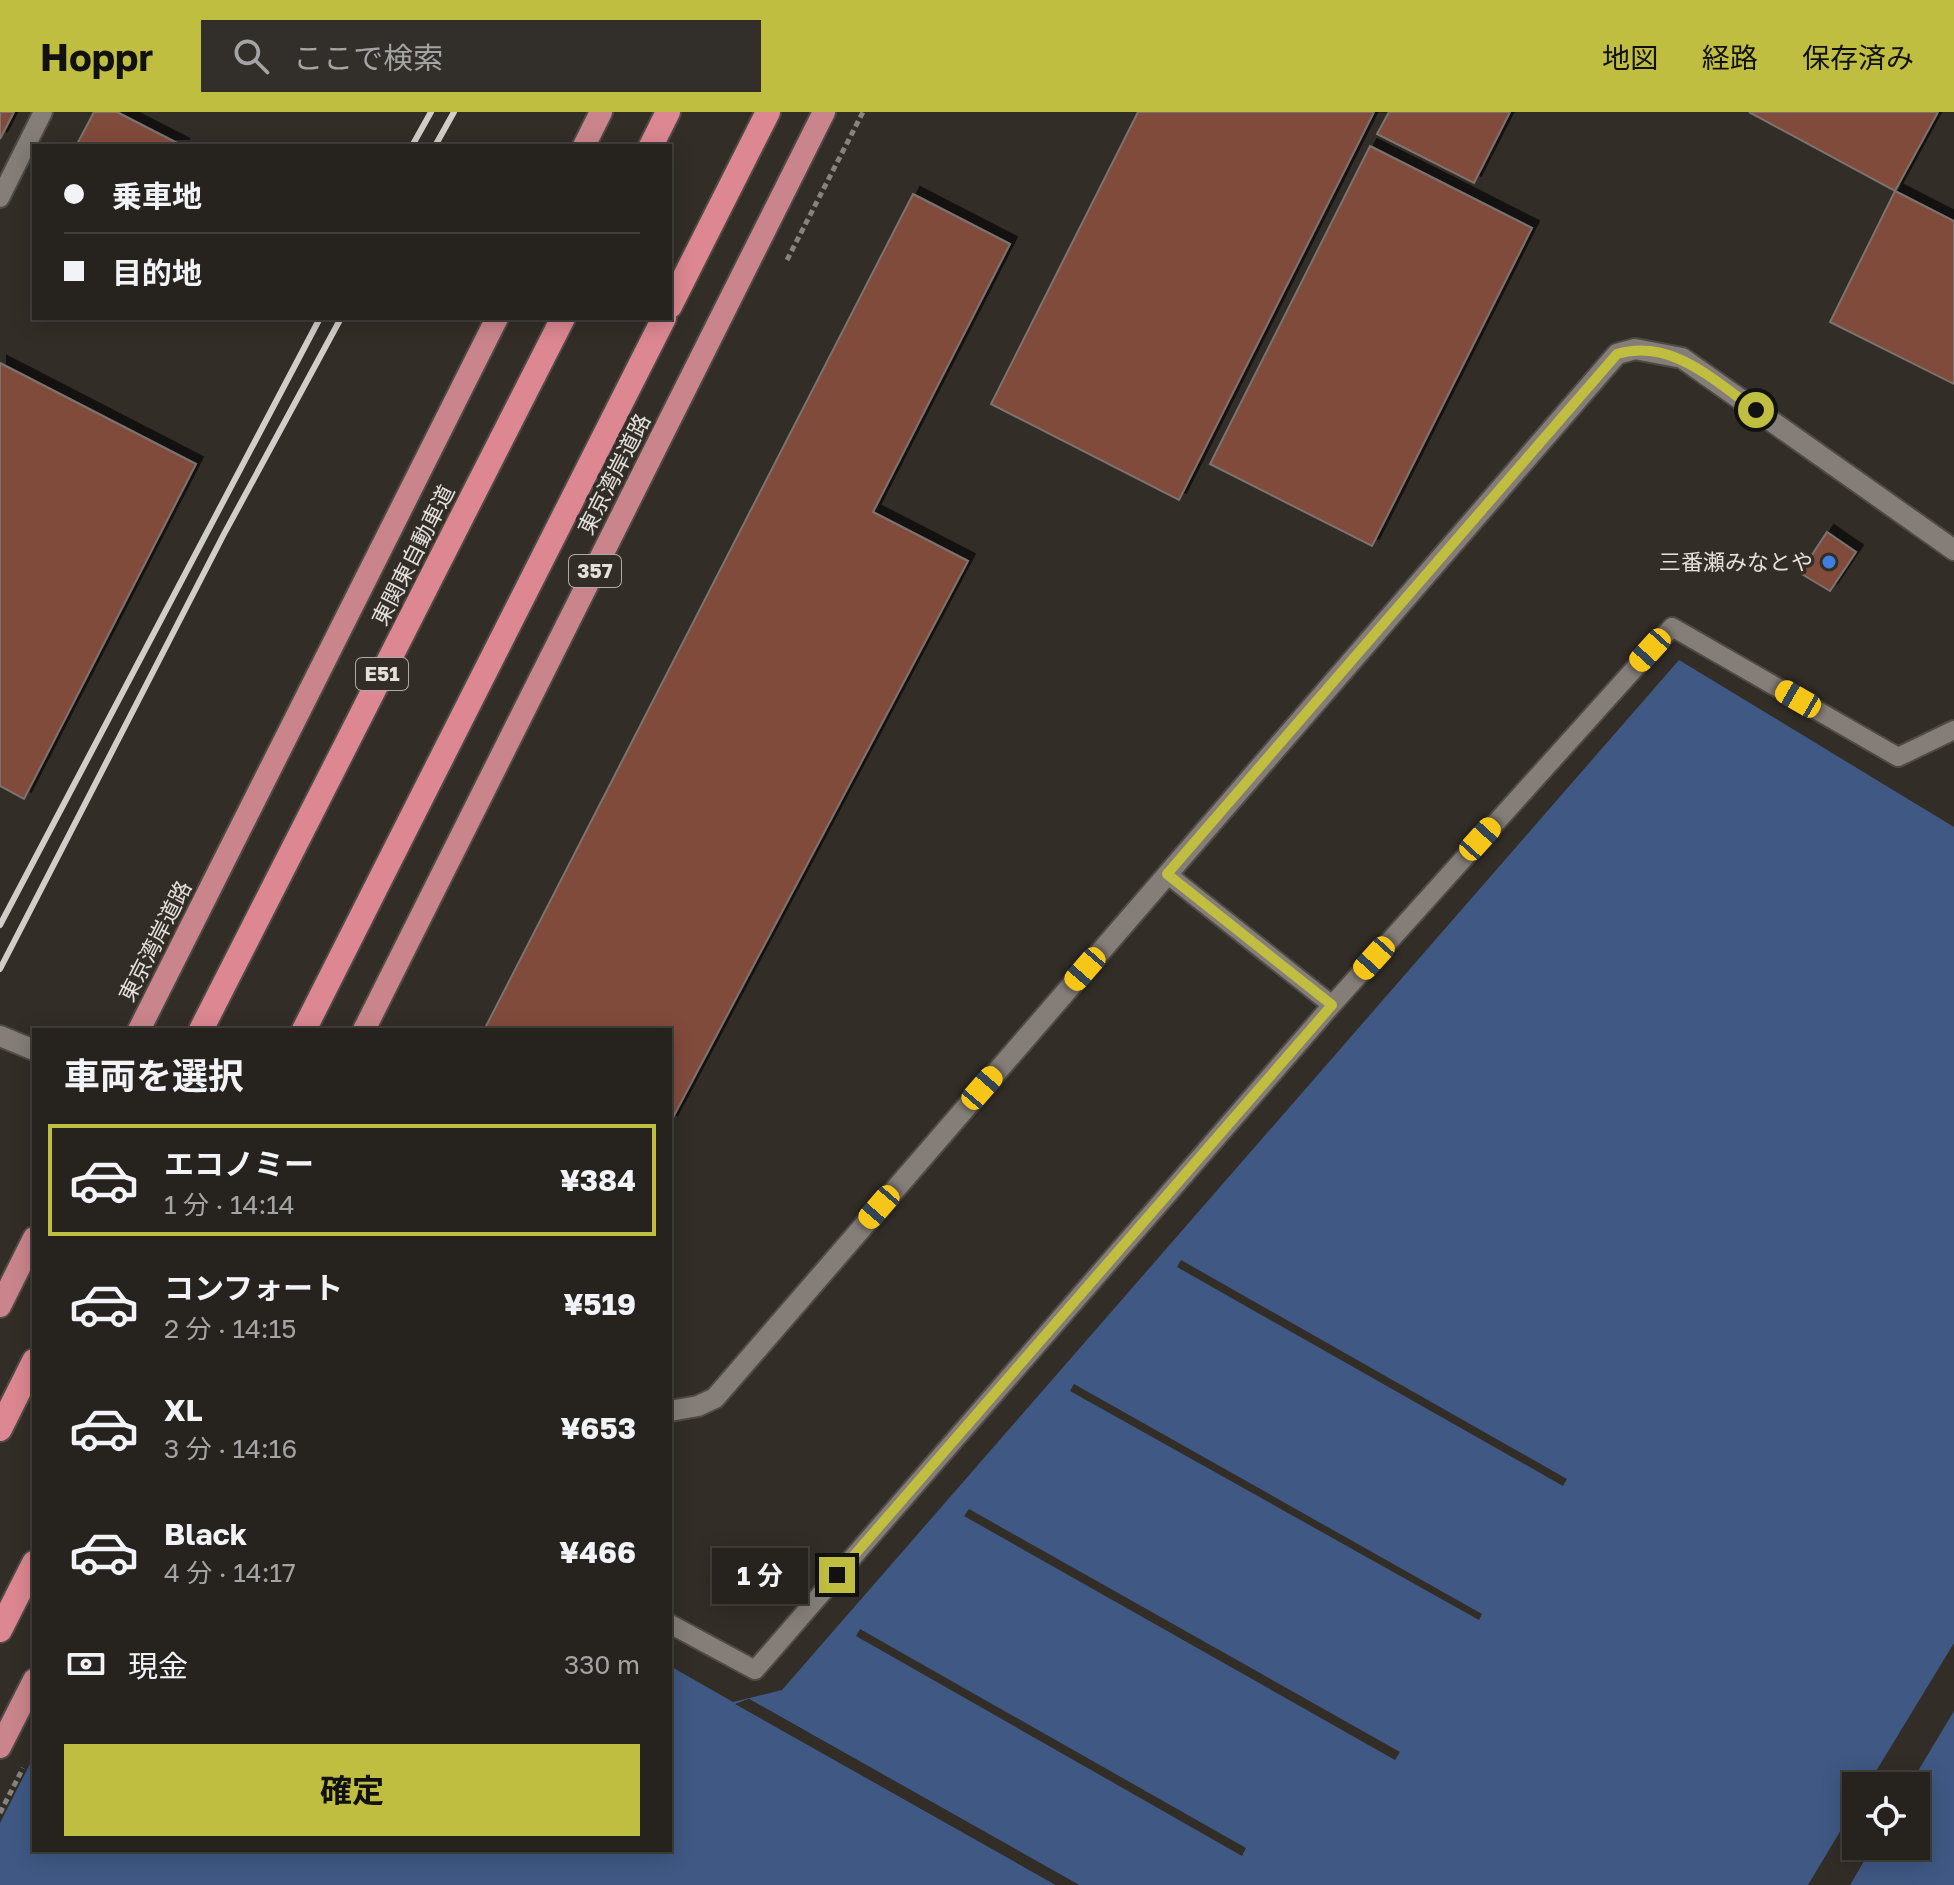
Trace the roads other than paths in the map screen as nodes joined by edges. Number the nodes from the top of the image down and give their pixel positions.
1 (43, 112) edge
2 (601, 112) edge
3 (668, 112) edge
4 (768, 112) edge
5 (824, 112) edge
6 (585, 144) edge
7 (652, 144) edge
8 (0, 198) edge
9 (672, 302) edge
10 (496, 320) edge
11 (562, 320) edge
12 (663, 320) edge
13 (1954, 550) edge
14 (1954, 730) edge
15 (1167, 874) junction
16 (1332, 1005) junction
17 (140, 1028) edge
18 (202, 1028) edge
19 (305, 1028) edge
20 (365, 1028) edge
21 (0, 1036) edge
22 (32, 1049) edge
23 (32, 1242) edge
24 (0, 1306) edge
25 (32, 1365) edge
26 (672, 1411) edge
27 (0, 1429) edge
28 (32, 1567) edge
29 (672, 1625) edge
30 (0, 1630) edge
31 (32, 1684) edge
32 (0, 1747) edge

1 - 8 lane
2 - 6 highway
3 - 7 highway
4 - 9 highway
5 - 20 highway, 東京湾岸道路 / 357
10 - 17 highway, 東京湾岸道路
11 - 18 highway, 東関東自動車道 / E51
12 - 19 highway
13 - 15 street
14 - 16 lane
15 - 16 lane
15 - 26 street
16 - 29 lane
21 - 22 street
23 - 24 highway
25 - 27 highway
28 - 30 highway
31 - 32 highway

